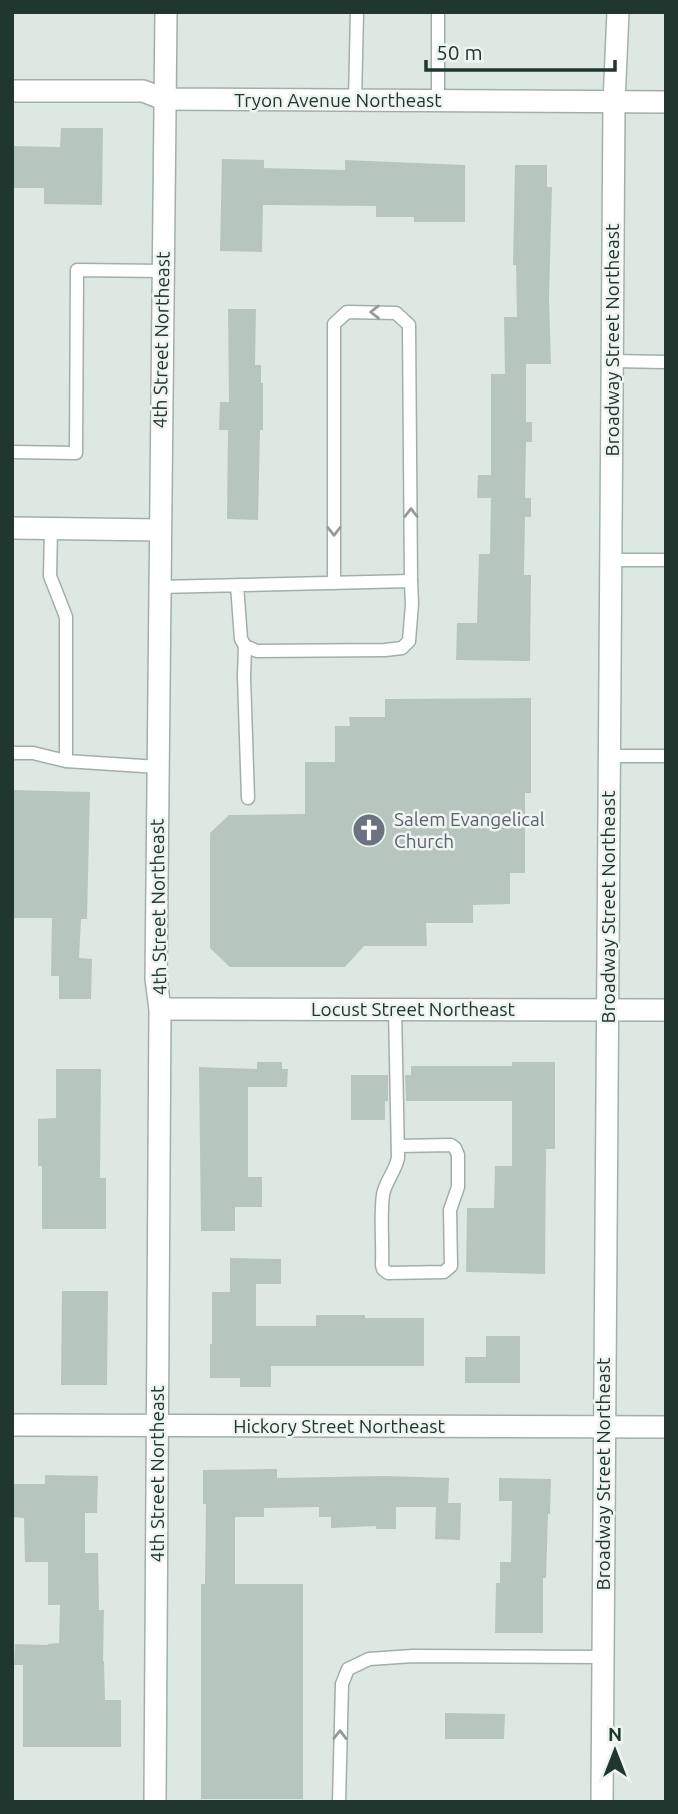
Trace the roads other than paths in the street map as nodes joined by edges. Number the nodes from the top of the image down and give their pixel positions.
1 (166, 12) edge
2 (357, 12) edge
3 (438, 12) edge
4 (618, 12) edge
5 (12, 91) edge
6 (164, 99) junction
7 (355, 100) junction
8 (438, 101) junction
9 (614, 102) junction
10 (666, 102) edge
11 (162, 271) junction
12 (612, 361) junction
13 (666, 362) edge
14 (12, 452) edge
15 (12, 528) edge
16 (51, 529) junction
17 (160, 530) junction
18 (611, 560) junction
19 (666, 560) edge
20 (411, 581) junction
21 (334, 583) junction
22 (237, 585) junction
23 (159, 587) junction
24 (245, 646) junction
25 (12, 753) edge
26 (609, 756) junction
27 (666, 756) edge
28 (66, 761) junction
29 (158, 767) junction
30 (248, 797) dead end
31 (160, 1009) junction
32 (395, 1009) junction
33 (608, 1009) junction
34 (666, 1010) edge
35 (398, 1146) junction
36 (12, 1425) edge
37 (157, 1425) junction
38 (603, 1427) junction
39 (666, 1427) edge
40 (603, 1657) junction
41 (155, 1802) edge
42 (339, 1802) edge
43 (602, 1802) edge

1 - 6 street, 4th Street Northeast
2 - 7 lane
3 - 8 lane
4 - 9 street, Broadway Street Northeast
5 - 6 street, Tryon Avenue Northeast
6 - 7 street, Tryon Avenue Northeast
6 - 11 street, 4th Street Northeast
7 - 8 street, Tryon Avenue Northeast
8 - 9 street, Tryon Avenue Northeast
9 - 10 street, Tryon Avenue Northeast
9 - 12 street, Broadway Street Northeast
11 - 14 lane
11 - 17 street, 4th Street Northeast
12 - 13 lane
12 - 18 street, Broadway Street Northeast
15 - 16 street
16 - 17 street
16 - 28 lane
17 - 23 street, 4th Street Northeast
18 - 19 lane
18 - 26 street, Broadway Street Northeast
20 - 21 lane
20 -> 21 lane
20 - 24 lane
21 - 22 lane
22 - 23 lane
22 - 24 lane
23 - 29 street, 4th Street Northeast
24 - 30 lane
25 - 28 lane
26 - 27 lane
26 - 33 street, Broadway Street Northeast
28 - 29 lane
29 - 31 street, 4th Street Northeast
31 - 32 street, Locust Street Northeast
31 - 37 street, 4th Street Northeast
32 - 33 street, Locust Street Northeast
32 - 35 lane
33 - 34 street, Locust Street Northeast
33 - 38 street, Broadway Street Northeast
35 - 35 lane
36 - 37 street, Hickory Street Northeast
37 - 38 street, Hickory Street Northeast
37 - 41 street, 4th Street Northeast
38 - 39 street, Hickory Street Northeast
38 - 40 street, Broadway Street Northeast
42 -> 40 lane
40 - 43 street, Broadway Street Northeast

